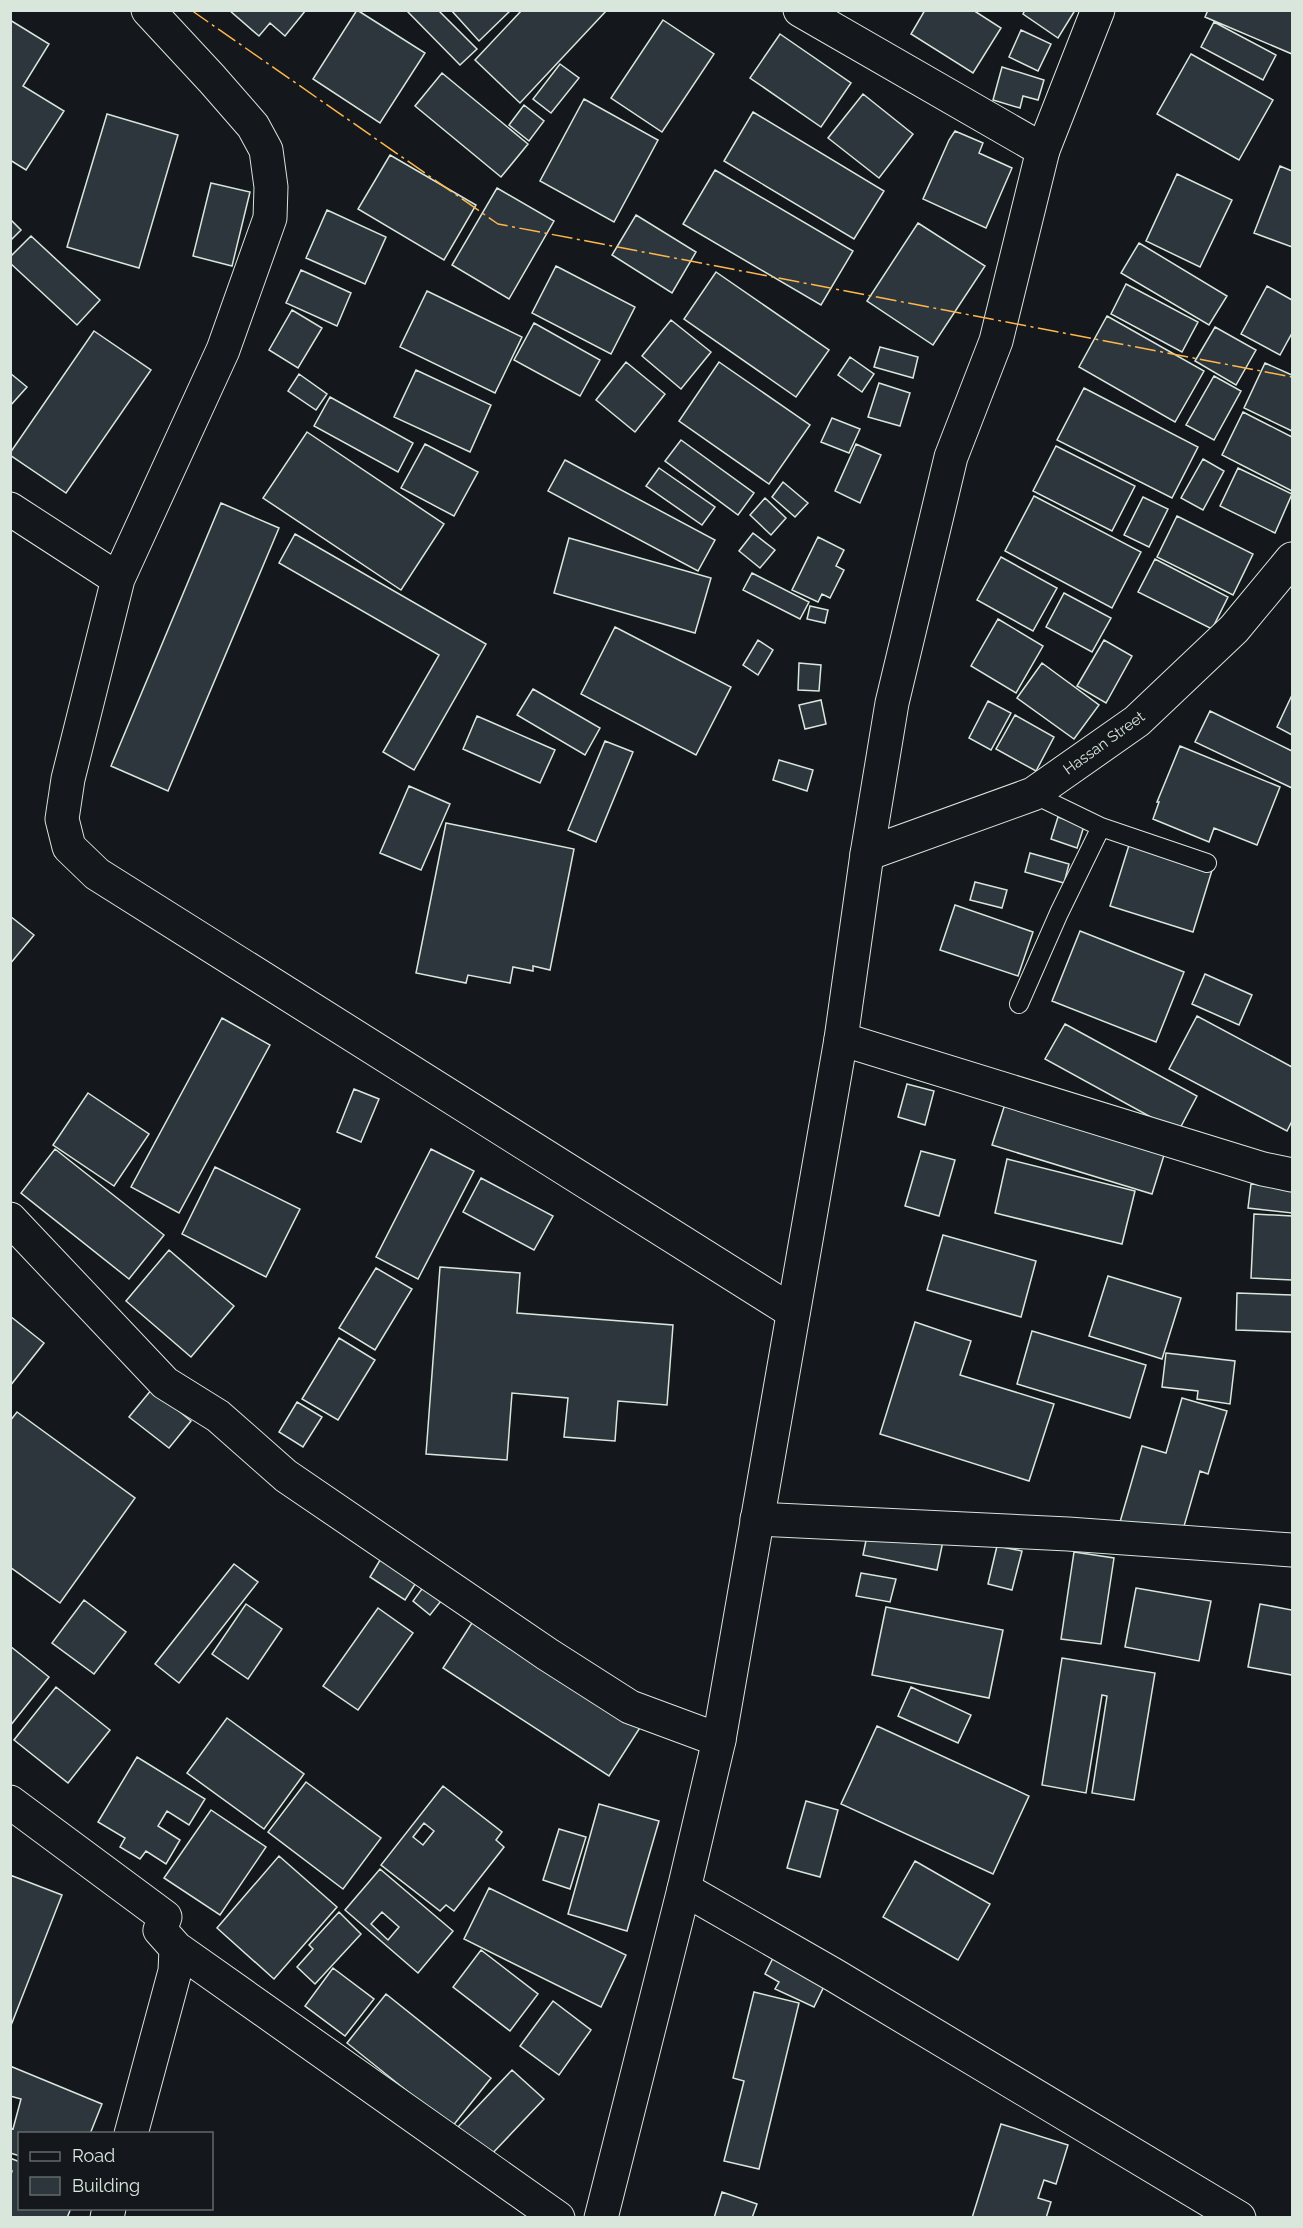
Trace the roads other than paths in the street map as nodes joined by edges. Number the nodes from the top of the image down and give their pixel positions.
1 (148, 10) edge
2 (800, 10) edge
3 (1098, 10) edge
4 (1043, 150) junction
5 (10, 509) edge
6 (1293, 559) edge
7 (118, 579) junction
8 (1033, 794) junction
9 (1101, 827) junction
10 (867, 854) junction
11 (1207, 863) dead end
12 (1019, 1004) dead end
13 (841, 1040) junction
14 (1293, 1175) edge
15 (10, 1219) edge
16 (794, 1311) junction
17 (757, 1519) junction
18 (1293, 1550) edge
19 (719, 1740) junction
20 (10, 1802) edge
21 (684, 1888) junction
22 (177, 1948) junction
23 (131, 2132) edge
24 (558, 2217) edge
25 (601, 2217) edge
26 (1239, 2217) edge

1 - 7 street
2 - 4 street
3 - 4 street
4 - 10 street
5 - 7 street
6 - 8 street, Hassan Street
7 - 16 street
8 - 9 lane
8 - 10 street, Hassan Street
9 - 11 lane
9 - 12 lane
10 - 13 street
13 - 14 street
13 - 16 street
15 - 19 street
16 - 17 street
17 - 18 street
17 - 19 street
19 - 21 street
20 - 22 street
21 - 25 street
21 - 26 street
22 - 23 street
22 - 24 street

